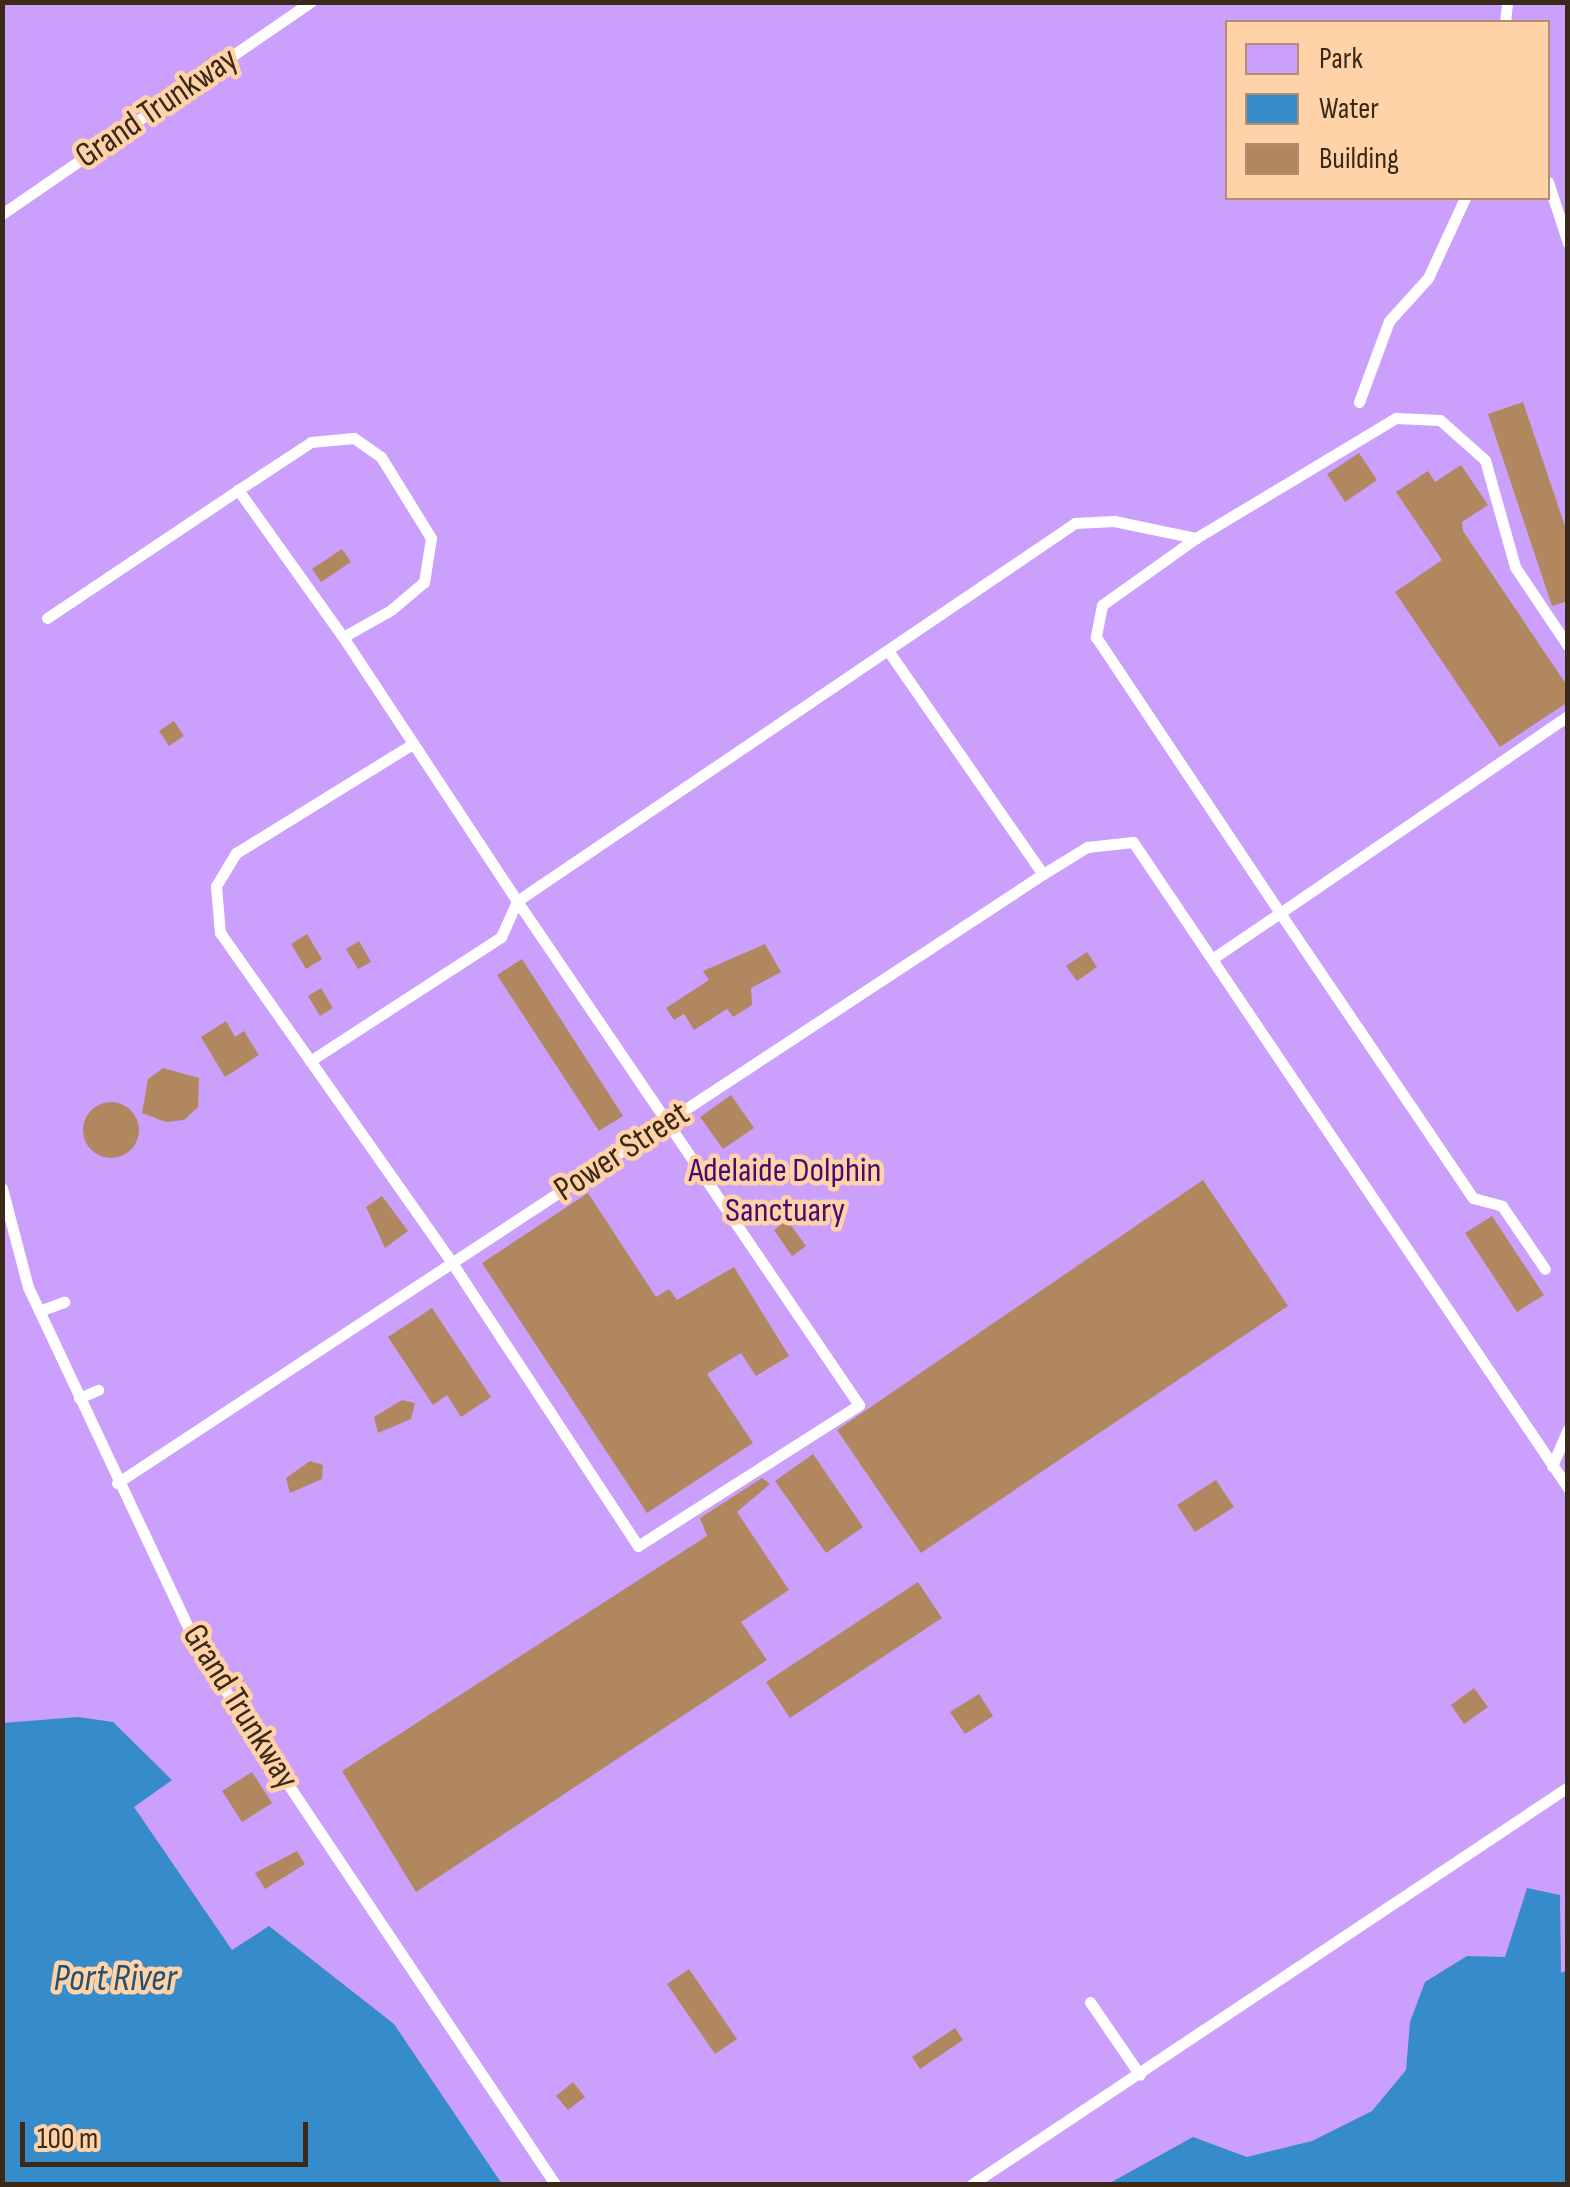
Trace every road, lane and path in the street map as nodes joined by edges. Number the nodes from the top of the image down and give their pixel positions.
1 (311, 2) edge
2 (1550, 188) edge
3 (1464, 200) edge
4 (2, 214) edge
5 (1568, 242) edge
6 (1360, 402) dead end
7 (238, 490) junction
8 (1196, 538) junction
9 (47, 618) dead end
10 (343, 637) junction
11 (1568, 646) edge
12 (888, 652) junction
13 (1568, 716) edge
14 (410, 746) junction
15 (1044, 874) junction
16 (517, 901) junction
17 (1280, 914) junction
18 (1212, 960) junction
19 (310, 1061) junction
20 (667, 1123) junction
21 (2, 1188) edge
22 (453, 1264) junction
23 (1545, 1269) dead end
24 (64, 1302) dead end
25 (39, 1311) junction
26 (98, 1390) dead end
27 (79, 1398) junction
28 (1568, 1429) edge
29 (1552, 1466) junction
30 (117, 1482) junction
31 (1568, 1488) edge
32 (1568, 1787) edge
33 (1090, 2002) dead end
34 (1140, 2075) junction
35 (555, 2184) edge
36 (972, 2184) edge

1 - 4 lane, Grand Trunkway
2 - 5 lane
3 - 6 lane
7 - 9 lane
7 - 10 lane
7 - 10 lane
8 - 11 lane
8 - 12 lane
8 - 17 lane
10 - 14 lane
12 - 15 lane
12 - 16 lane
13 - 17 lane
14 - 16 lane
14 - 19 lane
15 - 18 lane, Power Street
15 - 20 lane, Power Street
16 - 19 lane
16 - 20 lane
17 - 18 lane
17 - 23 lane
18 - 29 lane
19 - 22 lane
20 - 22 lane, Power Street
20 - 22 lane
21 - 25 lane, Grand Trunkway
22 - 30 lane, Power Street
24 - 25 lane
25 - 27 lane, Grand Trunkway
26 - 27 lane
27 - 30 lane, Grand Trunkway
28 - 29 lane
29 - 31 lane
30 - 35 lane, Grand Trunkway
32 - 34 lane
33 - 34 lane
34 - 36 lane

